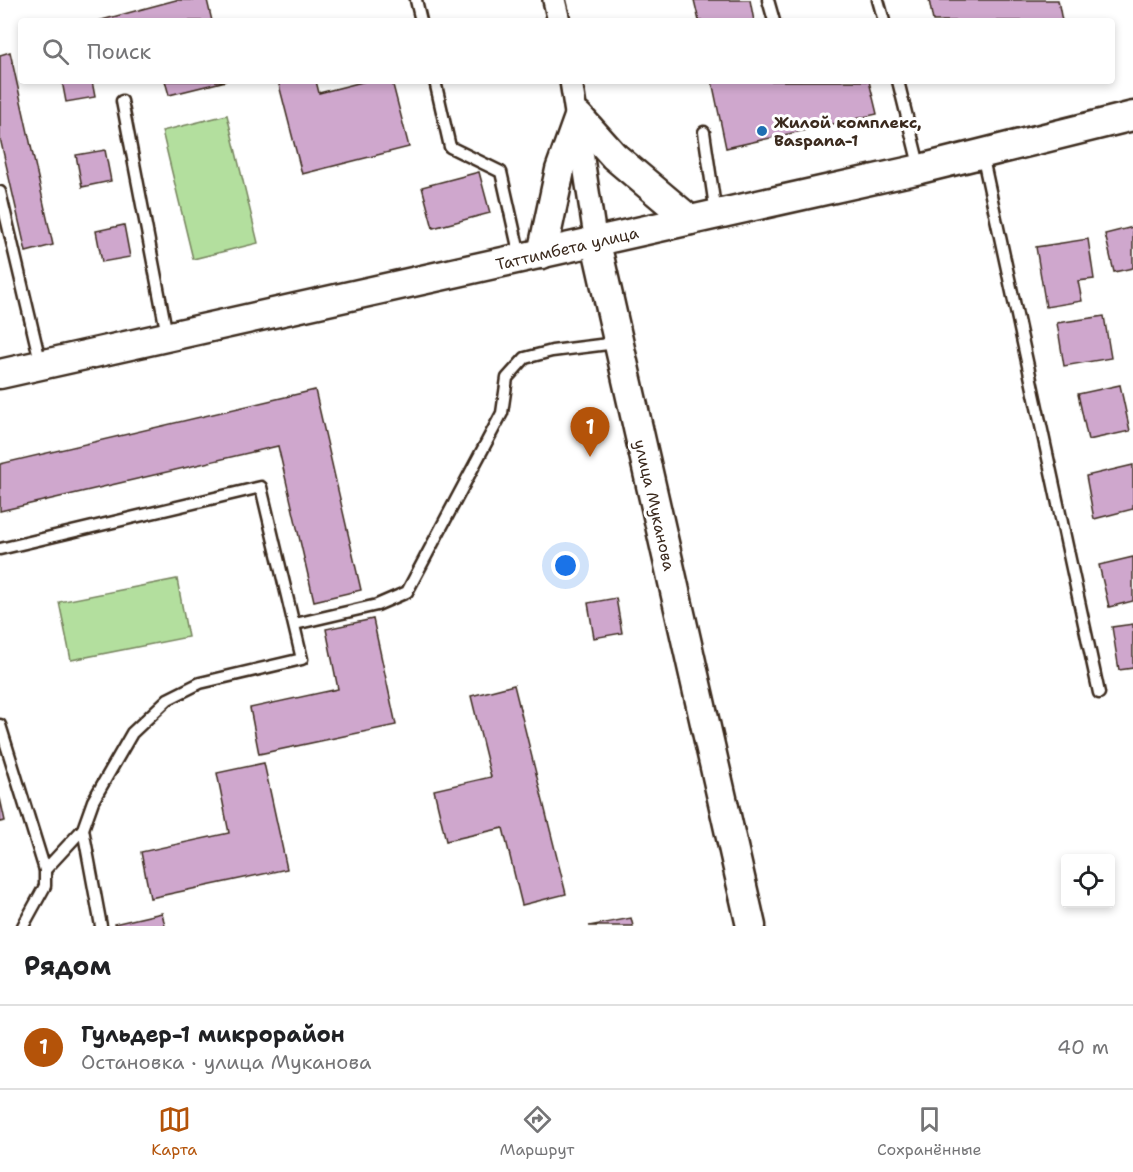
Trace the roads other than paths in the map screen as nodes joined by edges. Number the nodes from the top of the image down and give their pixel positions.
1 (416, 0) edge
2 (554, 0) edge
3 (768, 0) edge
4 (878, 0) edge
5 (420, 18) edge
6 (558, 18) edge
7 (773, 18) edge
8 (883, 18) edge
9 (436, 84) edge
10 (572, 84) edge
11 (899, 84) edge
12 (122, 101) dead end
13 (1133, 116) edge
14 (579, 117) junction
15 (704, 132) dead end
16 (981, 153) junction
17 (920, 169) junction
18 (0, 192) edge
19 (703, 217) junction
20 (597, 243) junction
21 (531, 256) junction
22 (168, 336) junction
23 (618, 343) junction
24 (41, 365) junction
25 (0, 374) edge
26 (0, 549) edge
27 (295, 624) junction
28 (1099, 693) dead end
29 (0, 725) edge
30 (3, 742) edge
31 (82, 829) junction
32 (45, 870) junction
33 (23, 926) edge
34 (101, 926) edge
35 (751, 926) edge

1 - 5 lane
2 - 6 street
3 - 7 lane
4 - 8 lane
9 - 21 lane
10 - 14 street, улица Муканова
11 - 17 lane
12 - 22 lane
13 - 16 main road, Таттимбета улица
14 - 19 main road
14 - 20 street, улица Муканова
14 - 21 main road
15 - 19 lane
16 - 17 main road, Таттимбета улица
16 - 28 lane
17 - 19 main road, Таттимбета улица
18 - 24 lane
19 - 20 main road, Таттимбета улица
20 - 21 main road, Таттимбета улица
20 - 23 main road, улица Муканова
21 - 22 main road, Таттимбета улица
22 - 24 main road, Таттимбета улица
23 - 27 lane
23 - 35 main road, улица Муканова
24 - 25 main road, Таттимбета улица
26 - 27 lane
27 - 31 lane
29 - 30 lane
30 - 32 lane
31 - 32 lane
31 - 34 lane
32 - 33 lane

